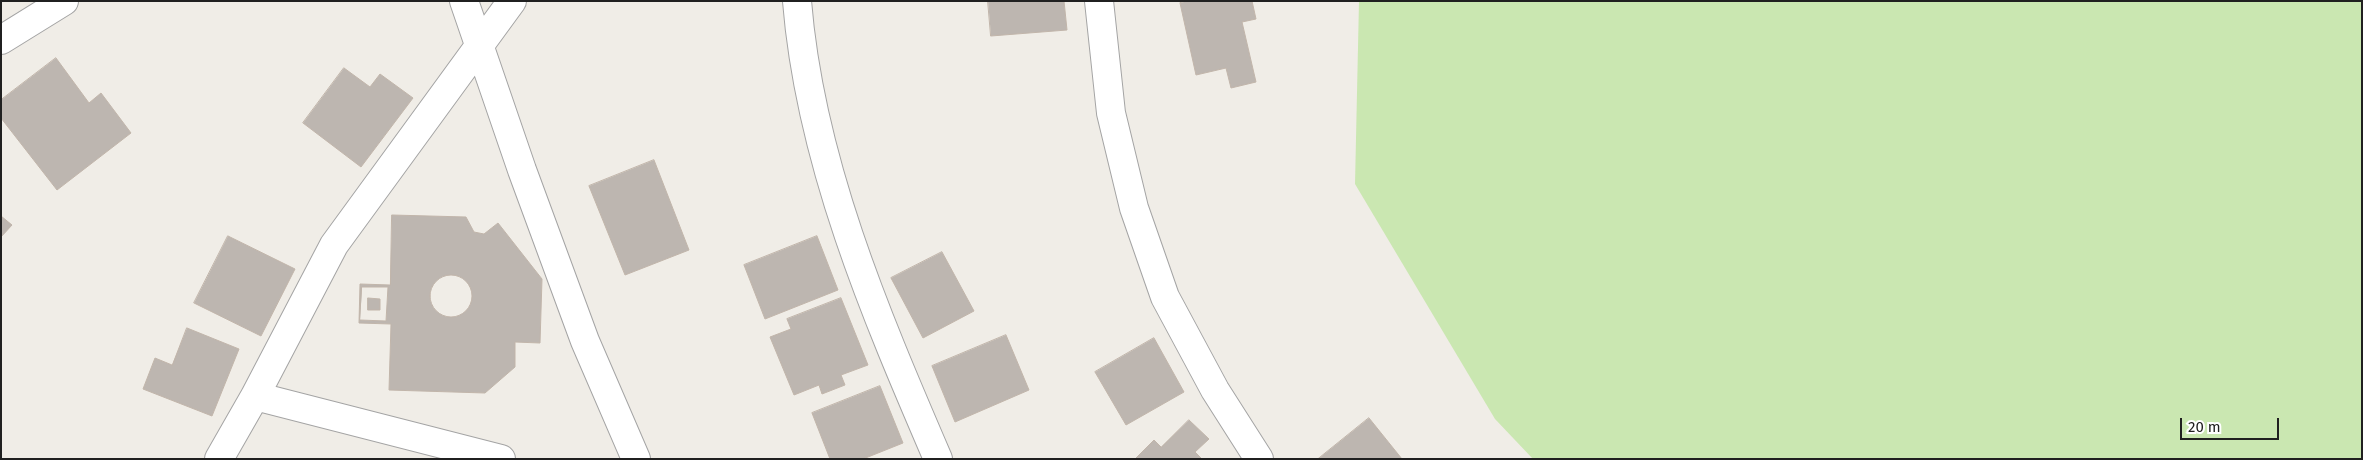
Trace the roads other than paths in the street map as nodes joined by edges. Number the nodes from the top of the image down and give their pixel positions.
1 (64, 1) edge
2 (464, 1) edge
3 (512, 1) edge
4 (797, 1) edge
5 (1099, 1) edge
6 (1, 40) edge
7 (480, 46) junction
8 (255, 396) junction
9 (220, 459) edge
10 (502, 459) edge
11 (636, 459) edge
12 (938, 459) edge
13 (1259, 459) edge

1 - 6 street
2 - 7 street
3 - 7 street
4 - 12 street
5 - 13 street
7 - 8 street
7 - 11 street
8 - 9 street
8 - 10 street

